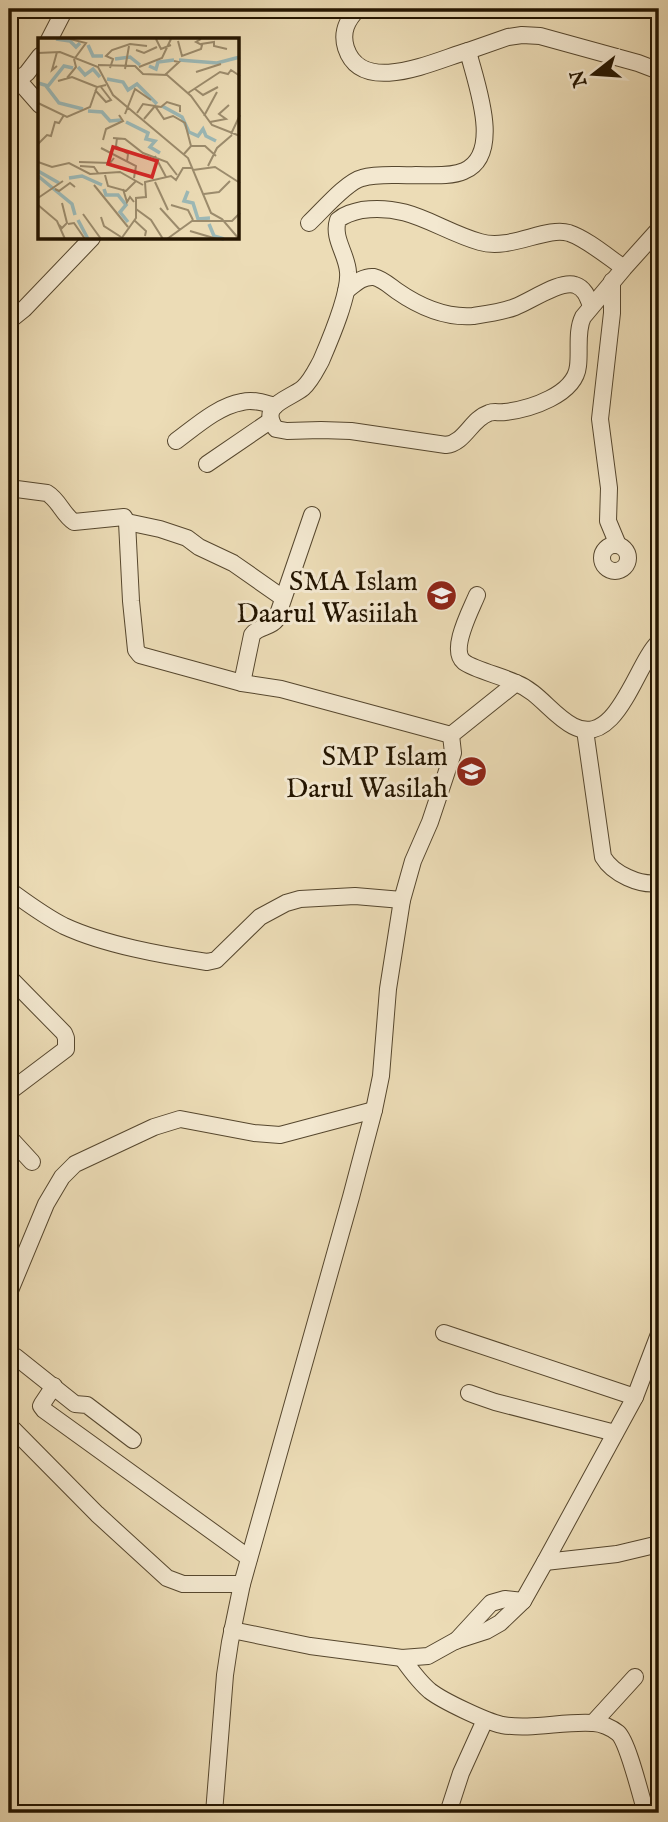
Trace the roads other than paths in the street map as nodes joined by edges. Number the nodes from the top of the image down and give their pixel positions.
1 (65, 9) edge
2 (358, 9) edge
3 (50, 38) edge
4 (468, 51) junction
5 (38, 59) edge
6 (659, 71) edge
7 (13, 83) edge
8 (38, 103) edge
9 (309, 223) dead end
10 (659, 229) edge
11 (90, 240) edge
12 (624, 268) junction
13 (612, 281) junction
14 (346, 291) junction
15 (591, 306) junction
16 (9, 321) edge
17 (273, 413) junction
18 (176, 441) dead end
19 (207, 464) dead end
20 (9, 488) edge
21 (312, 515) dead end
22 (127, 522) junction
23 (618, 545) dead end
24 (477, 595) dead end
25 (283, 598) junction
26 (659, 642) edge
27 (242, 683) junction
28 (516, 683) junction
29 (585, 730) junction
30 (451, 735) junction
31 (659, 883) edge
32 (9, 890) edge
33 (402, 900) junction
34 (9, 977) edge
35 (9, 1092) edge
36 (374, 1110) junction
37 (9, 1137) edge
38 (32, 1162) dead end
39 (9, 1293) edge
40 (444, 1333) dead end
41 (659, 1334) edge
42 (9, 1355) edge
43 (54, 1386) junction
44 (469, 1393) dead end
45 (635, 1397) junction
46 (93, 1410) junction
47 (9, 1425) edge
48 (615, 1433) junction
49 (78, 1434) junction
50 (133, 1440) dead end
51 (659, 1544) edge
52 (249, 1558) junction
53 (545, 1562) junction
54 (242, 1584) junction
55 (232, 1630) junction
56 (402, 1658) junction
57 (635, 1677) dead end
58 (485, 1720) junction
59 (593, 1723) junction
60 (214, 1813) edge
61 (448, 1813) edge
62 (646, 1813) edge

1 - 3 street
2 - 4 street
4 - 6 street
4 - 9 street
5 - 7 street
7 - 8 street
10 - 12 street
11 - 16 street
12 - 13 street
12 - 14 street
13 - 15 street
13 - 23 street
14 - 15 street
14 - 17 street
15 - 17 street
17 - 18 street
17 - 19 street
20 - 22 street
21 - 25 street
22 - 25 street
22 - 27 street
24 - 28 street
25 - 27 street
26 - 29 street
27 - 30 street
28 - 29 street
28 - 30 street
29 - 31 street
30 - 33 street
32 - 33 street
33 - 36 street
34 - 35 street
36 - 39 street
36 - 52 street
37 - 38 street
40 - 45 street
41 - 45 street
42 - 43 street
43 - 46 street
43 - 49 street
44 - 48 street
45 - 48 street
46 - 49 street
46 - 50 street
47 - 54 street
48 - 53 street
49 - 52 street
51 - 53 street
52 - 54 street
53 - 56 street
54 - 55 street
55 - 56 street
55 - 60 street
56 - 58 street
57 - 59 street
58 - 59 street
58 - 61 street
59 - 62 street

